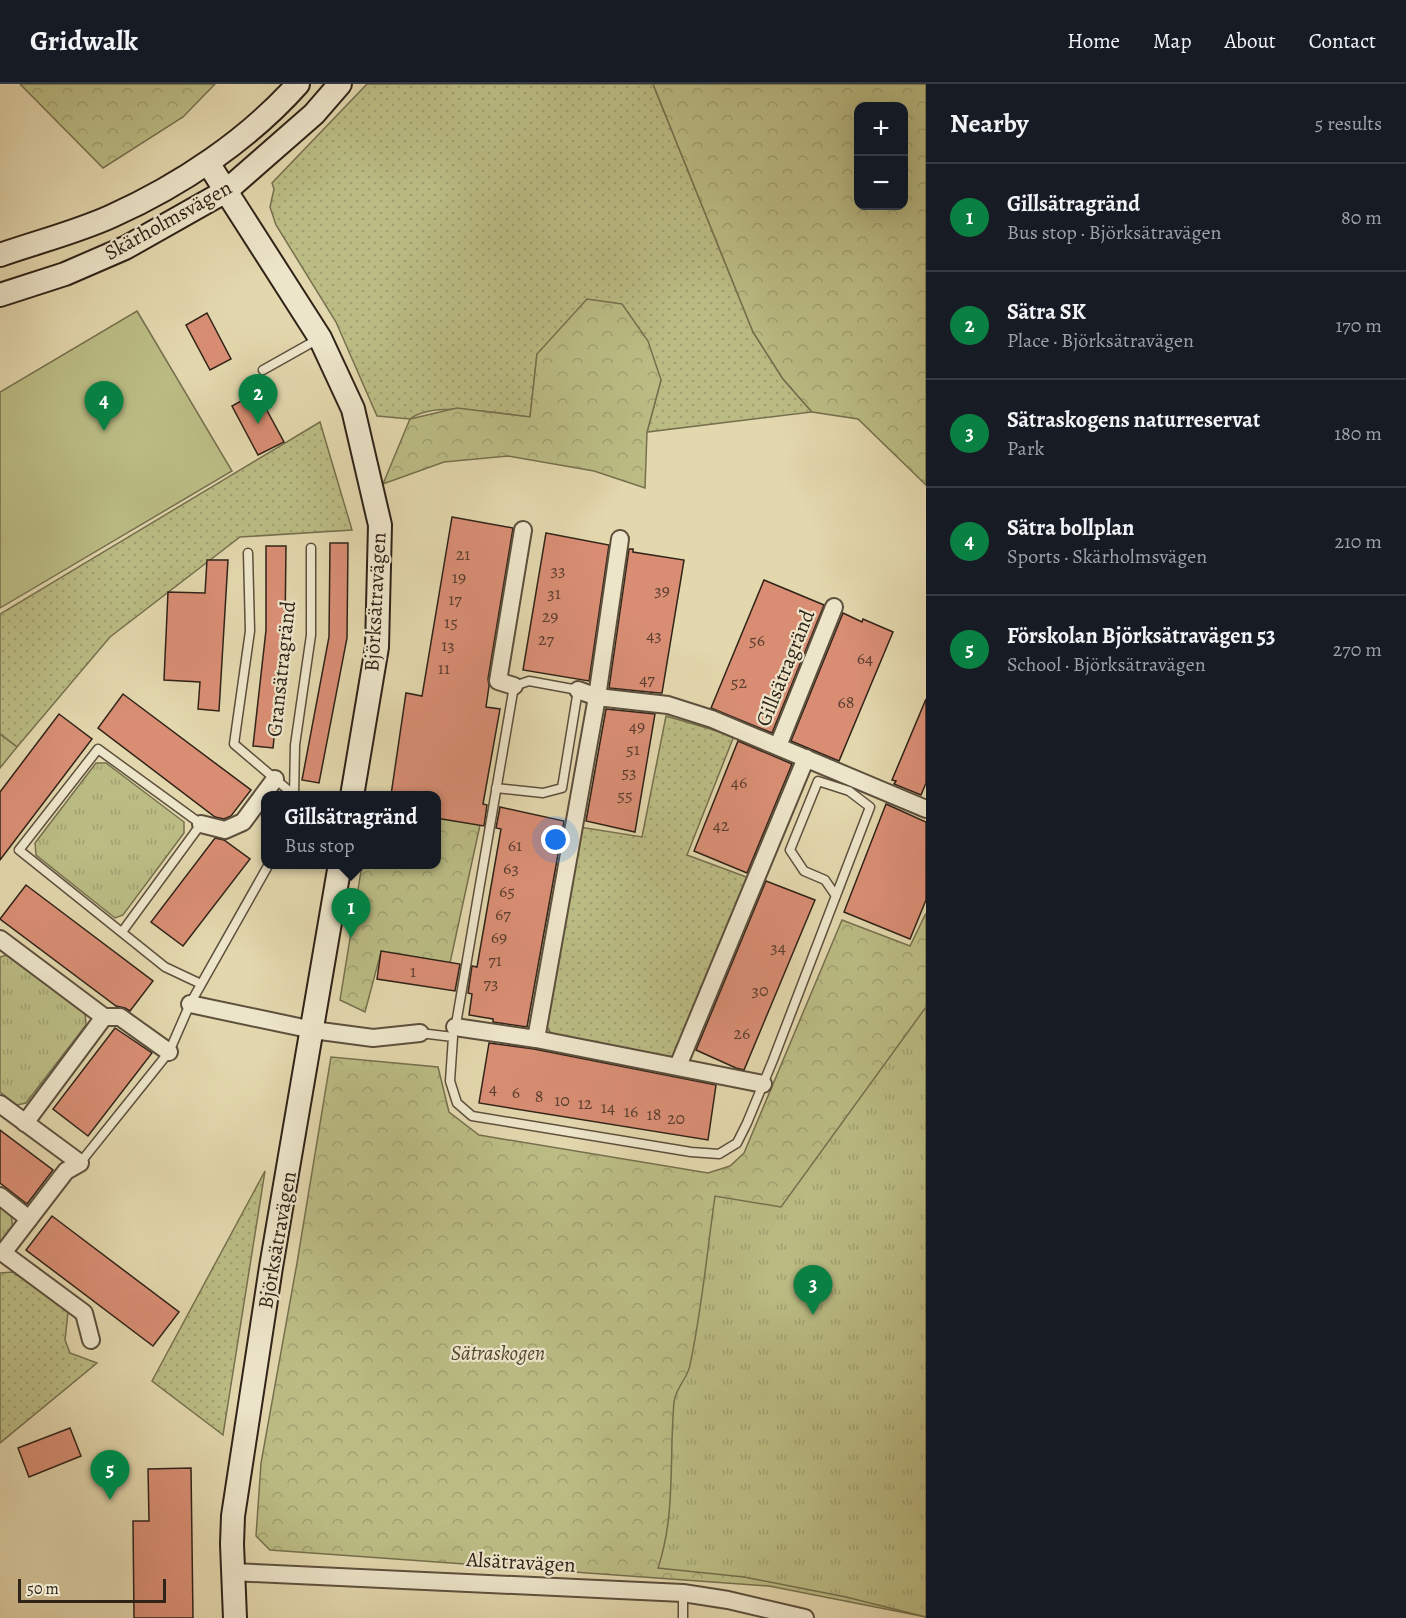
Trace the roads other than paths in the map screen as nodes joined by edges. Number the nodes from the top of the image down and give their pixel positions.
1 (298, 84) edge
2 (340, 84) edge
3 (208, 163) junction
4 (226, 191) junction
5 (0, 255) edge
6 (0, 295) edge
7 (320, 338) junction
8 (262, 370) dead end
9 (523, 530) dead end
10 (620, 539) dead end
11 (311, 548) dead end
12 (248, 553) dead end
13 (834, 607) dead end
14 (514, 686) junction
15 (579, 690) junction
16 (597, 697) junction
17 (778, 746) junction
18 (806, 758) junction
19 (275, 779) junction
20 (496, 788) junction
21 (266, 791) edge
22 (289, 791) edge
23 (294, 791) edge
24 (353, 791) edge
25 (261, 798) edge
26 (926, 809) edge
27 (201, 824) junction
28 (266, 869) edge
29 (339, 869) edge
30 (836, 896) junction
31 (122, 932) junction
32 (0, 939) edge
33 (201, 984) junction
34 (190, 1004) junction
35 (104, 1017) junction
36 (313, 1030) junction
37 (454, 1032) junction
38 (420, 1033) joint
39 (536, 1039) junction
40 (169, 1052) junction
41 (678, 1066) junction
42 (763, 1084) junction
43 (0, 1104) edge
44 (25, 1123) junction
45 (80, 1163) junction
46 (0, 1196) edge
47 (29, 1219) junction
48 (1, 1255) edge
49 (91, 1341) dead end
50 (232, 1572) junction
51 (683, 1593) junction
52 (235, 1618) edge
53 (682, 1618) edge
54 (805, 1618) edge

1 - 3 street, Skärholmsvägen
2 - 4 street, Skärholmsvägen
3 - 4 street, Björksätravägen
3 - 5 street, Skärholmsvägen
4 - 6 street, Skärholmsvägen
4 - 7 street, Björksätravägen
7 - 8 lane
7 - 24 street, Björksätravägen
9 - 14 street
10 - 16 street
11 - 23 lane, Gransätragränd
12 - 19 lane, Gransätragränd
13 - 17 street, Gillsätragränd
14 - 15 lane, Gillsätragränd
14 - 20 lane
15 - 16 street, Gillsätragränd
15 - 20 lane
16 - 17 street, Gillsätragränd
16 - 39 street
17 - 18 street, Gillsätragränd
18 - 26 street, Gillsätragränd
18 - 41 street
19 - 21 street
19 - 22 lane, Gransätragränd
20 - 37 lane
25 - 27 street
27 - 31 lane
27 - 31 lane
28 - 33 lane
29 - 36 street, Björksätravägen
30 - 30 lane
30 - 42 lane
31 - 33 lane
32 - 35 street
33 - 34 lane
34 - 36 street
34 - 40 lane
35 - 40 street
35 - 44 street
36 - 38 street
36 - 50 street, Björksätravägen
37 - 38 lane
37 - 39 street
37 - 42 lane
39 - 41 street
40 - 45 lane
41 - 42 street
43 - 44 street
44 - 45 street
45 - 47 street
46 - 47 street
47 - 48 street
48 - 49 street
50 - 51 street, Alsätravägen
50 - 52 street, Björksätravägen
51 - 53 lane
51 - 54 street, Alsätravägen

